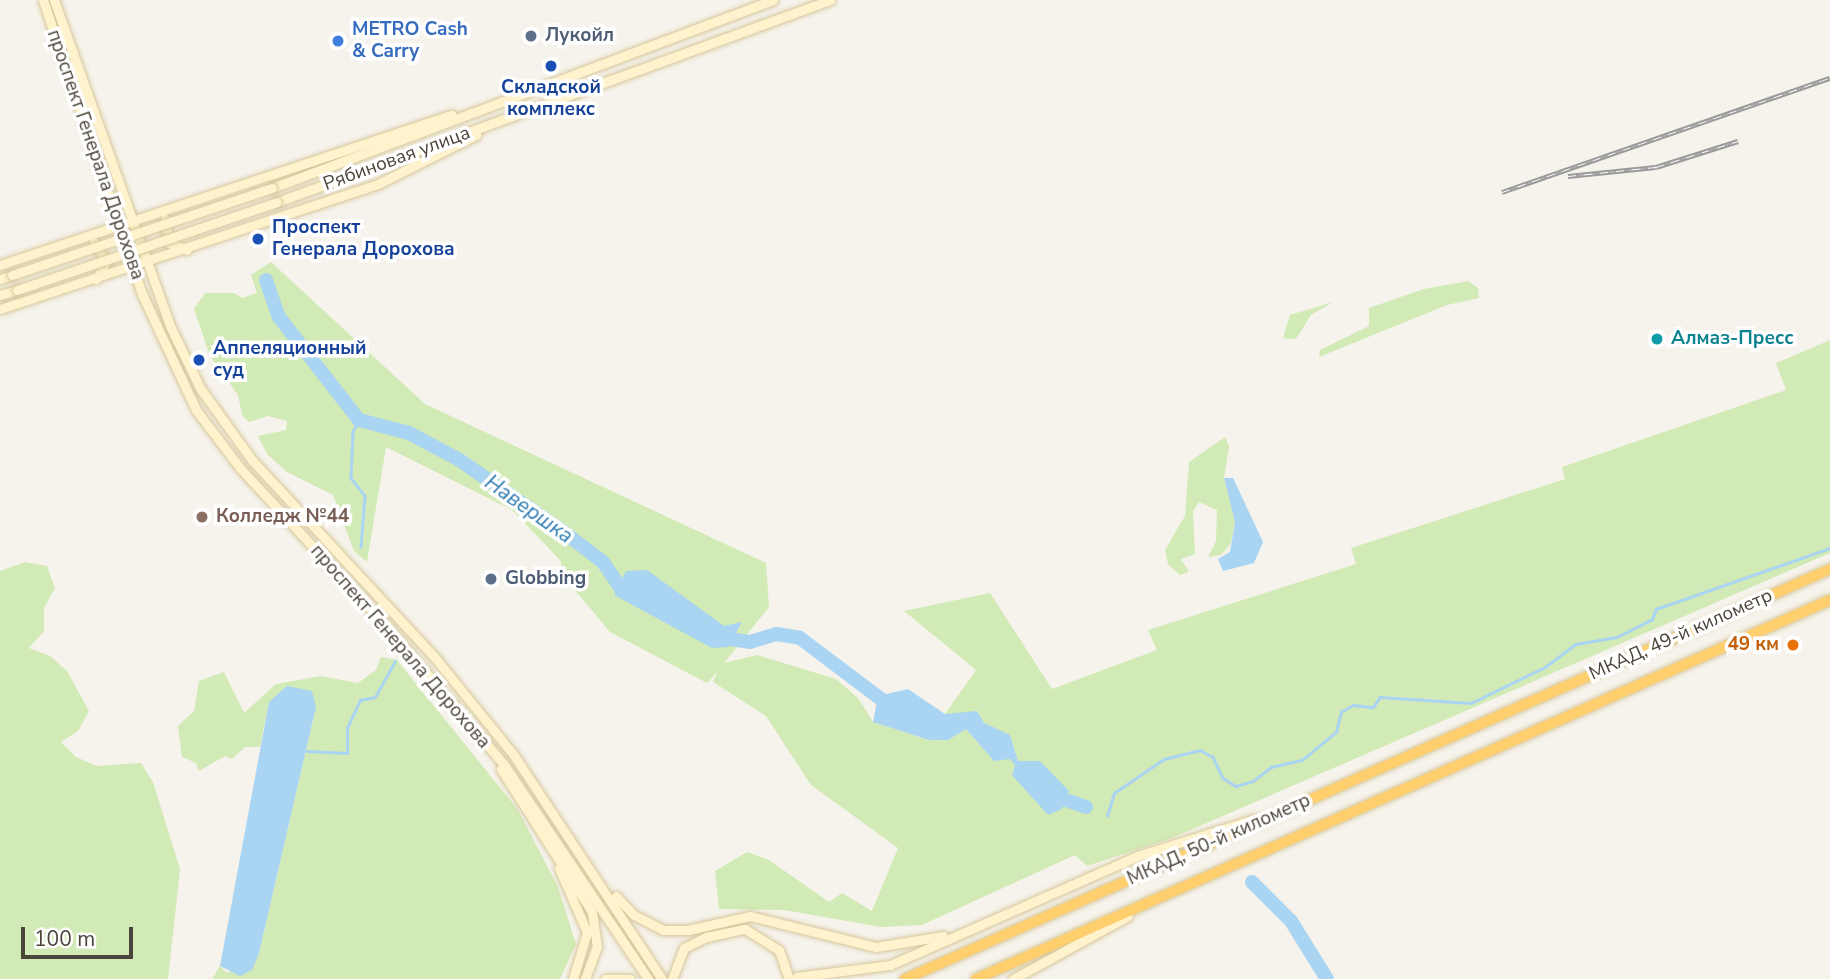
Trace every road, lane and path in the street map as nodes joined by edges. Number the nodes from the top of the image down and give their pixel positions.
1 (43, 0) edge
2 (57, 0) edge
3 (773, 0) edge
4 (830, 0) edge
5 (481, 108) junction
6 (498, 122) junction
7 (176, 208) junction
8 (134, 222) junction
9 (120, 227) junction
10 (79, 240) junction
11 (188, 250) junction
12 (147, 263) junction
13 (0, 265) edge
14 (133, 268) junction
15 (0, 279) edge
16 (94, 281) junction
17 (0, 295) edge
18 (0, 309) edge
19 (1830, 569) edge
20 (1830, 600) edge
21 (1533, 701) joint
22 (1545, 727) joint
23 (477, 732) junction
24 (1286, 810) junction
25 (545, 838) junction
26 (589, 862) junction
27 (1177, 890) junction
28 (971, 927) junction
29 (793, 978) edge
30 (573, 979) edge
31 (585, 979) edge
32 (605, 979) edge
33 (630, 979) edge
34 (648, 979) edge
35 (662, 979) edge
36 (672, 979) edge
37 (905, 979) edge
38 (976, 979) edge
39 (1013, 979) edge

1 - 9 main road, проспект Генерала Дорохова
2 - 8 main road, проспект Генерала Дорохова
3 - 5 main road, Рябиновая улица
4 - 6 main road, Рябиновая улица
5 - 7 main road
5 - 15 main road, Рябиновая улица, bridge
6 - 11 main road
6 - 17 main road, Рябиновая улица, bridge
7 - 8 main road
7 - 11 main road
8 - 9 main road
8 - 12 main road, проспект Генерала Дорохова
9 - 10 main road
9 - 14 main road, проспект Генерала Дорохова
10 - 13 main road
10 - 16 main road
11 - 12 main road
12 - 14 main road
12 - 26 main road, проспект Генерала Дорохова
14 - 16 main road
14 - 23 main road, проспект Генерала Дорохова
16 - 18 main road
19 - 21 highway, МКАД, 49-й километр
20 - 22 highway, МКАД, 49-й километр
21 - 24 highway, МКАД, 50-й километр
22 - 27 highway, МКАД, 50-й километр
23 - 25 main road
23 - 34 main road, проспект Генерала Дорохова
24 - 28 main road
24 - 37 highway, МКАД, 50-й километр
25 - 30 main road
25 - 31 main road
26 - 28 main road
26 - 35 main road, проспект Генерала Дорохова
27 - 38 highway, МКАД, 50-й километр
27 - 39 main road
28 - 29 main road
29 - 36 main road
32 - 33 main road

